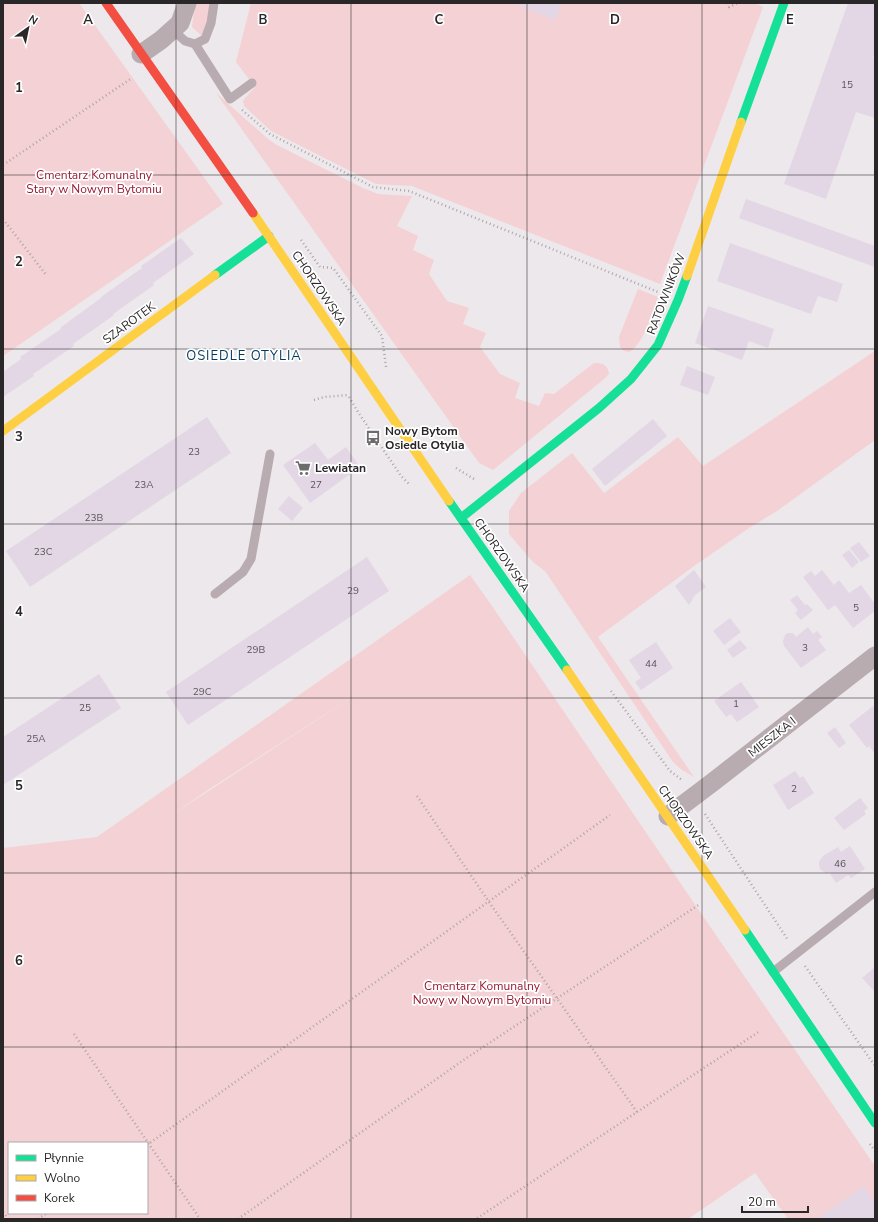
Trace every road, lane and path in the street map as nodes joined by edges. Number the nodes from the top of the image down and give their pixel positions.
1 (106, 3) edge
2 (187, 3) edge
3 (214, 3) edge
4 (728, 3) edge
5 (738, 3) edge
6 (784, 3) edge
7 (173, 30) junction
8 (194, 44) junction
9 (141, 54) junction
10 (134, 76) dead end
11 (252, 83) dead end
12 (230, 99) junction
13 (3, 165) edge
14 (3, 219) edge
15 (269, 236) junction
16 (298, 236) dead end
17 (46, 276) dead end
18 (664, 294) dead end
19 (386, 369) dead end
20 (348, 395) dead end
21 (314, 400) dead end
22 (4, 434) edge
23 (270, 454) dead end
24 (452, 463) dead end
25 (477, 480) dead end
26 (461, 518) junction
27 (216, 594) dead end
28 (875, 656) edge
29 (417, 796) dead end
30 (610, 816) dead end
31 (668, 816) junction
32 (719, 892) junction
33 (875, 892) edge
34 (489, 902) junction
35 (805, 965) dead end
36 (773, 972) junction
37 (558, 998) junction
38 (760, 1032) dead end
39 (74, 1034) dead end
40 (875, 1066) edge
41 (637, 1112) junction
42 (875, 1123) edge
43 (147, 1142) edge
44 (148, 1144) edge
45 (3, 1212) edge
46 (8, 1219) edge
47 (200, 1219) edge
48 (238, 1219) edge
49 (476, 1219) edge

1 - 9 street, CHORZOWSKA
2 - 7 street
3 - 8 lane
4 - 5 path
6 - 26 street, RATOWNIKÓW
7 - 8 lane
7 - 9 street
8 - 12 lane
9 - 15 street, CHORZOWSKA
10 - 13 path
11 - 12 lane
12 - 18 path
14 - 17 path
15 - 22 street, SZAROTEK
15 - 26 street, CHORZOWSKA
16 - 19 path
20 - 21 path
23 - 27 lane
24 - 25 path
26 - 31 street, CHORZOWSKA
28 - 31 street, MIESZKA I
29 - 34 path
30 - 34 path
31 - 32 street, CHORZOWSKA
32 - 36 street, CHORZOWSKA
32 - 37 path
33 - 36 lane
34 - 37 path
34 - 44 path
35 - 40 path
36 - 42 street, CHORZOWSKA
37 - 41 path
37 - 48 path
38 - 41 path
39 - 43 path
41 - 49 path
44 - 47 path
45 - 46 path

